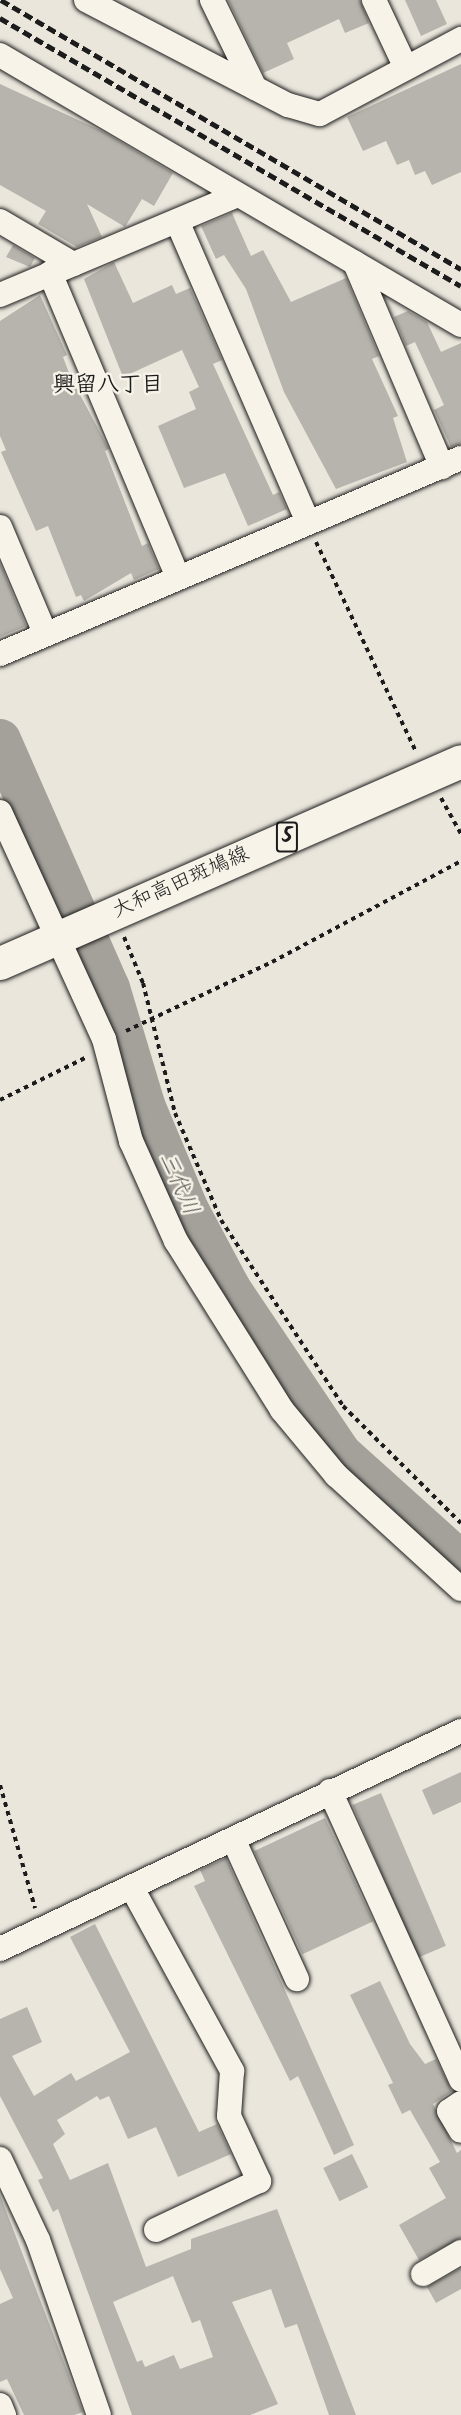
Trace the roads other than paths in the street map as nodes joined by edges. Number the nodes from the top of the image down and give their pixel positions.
1 (86, 0) edge
2 (212, 0) edge
3 (374, 0) edge
4 (461, 39) edge
5 (0, 55) edge
6 (406, 68) junction
7 (255, 88) junction
8 (238, 195) junction
9 (0, 221) edge
10 (177, 221) junction
11 (355, 263) junction
12 (73, 264) junction
13 (50, 273) junction
14 (0, 295) edge
15 (461, 325) edge
16 (451, 462) edge
17 (308, 522) junction
18 (0, 527) edge
19 (178, 577) junction
20 (45, 633) junction
21 (0, 654) edge
22 (461, 761) edge
23 (0, 812) edge
24 (61, 937) junction
25 (0, 963) edge
26 (461, 1589) edge
27 (461, 1731) edge
28 (330, 1791) junction
29 (234, 1841) junction
30 (132, 1888) junction
31 (0, 1949) edge
32 (297, 1979) dead end
33 (461, 2080) edge
34 (461, 2103) edge
35 (461, 2131) edge
36 (0, 2159) edge
37 (156, 2230) dead end
38 (461, 2252) edge
39 (423, 2274) dead end
40 (0, 2405) edge
41 (4, 2415) edge
42 (99, 2415) edge

1 - 7 street
2 - 7 street
3 - 6 street
4 - 6 street
5 - 8 street
6 - 7 street
8 - 10 street
8 - 11 street
9 - 12 street
10 - 12 street
10 - 17 street
11 - 15 street
11 - 16 street
12 - 13 street
13 - 14 street
13 - 19 street
16 - 17 street
17 - 19 street
18 - 20 street
19 - 20 street
20 - 21 street
22 - 24 main road, 大和高田斑鳩線 / 5
23 - 24 street
24 - 25 main road, 大和高田斑鳩線 / 5
24 - 26 street
27 - 28 street
28 - 29 street
28 - 33 street
29 - 30 street
29 - 32 street
30 - 31 street
30 - 37 street
34 - 35 street
36 - 42 street
38 - 39 street
40 - 41 street

